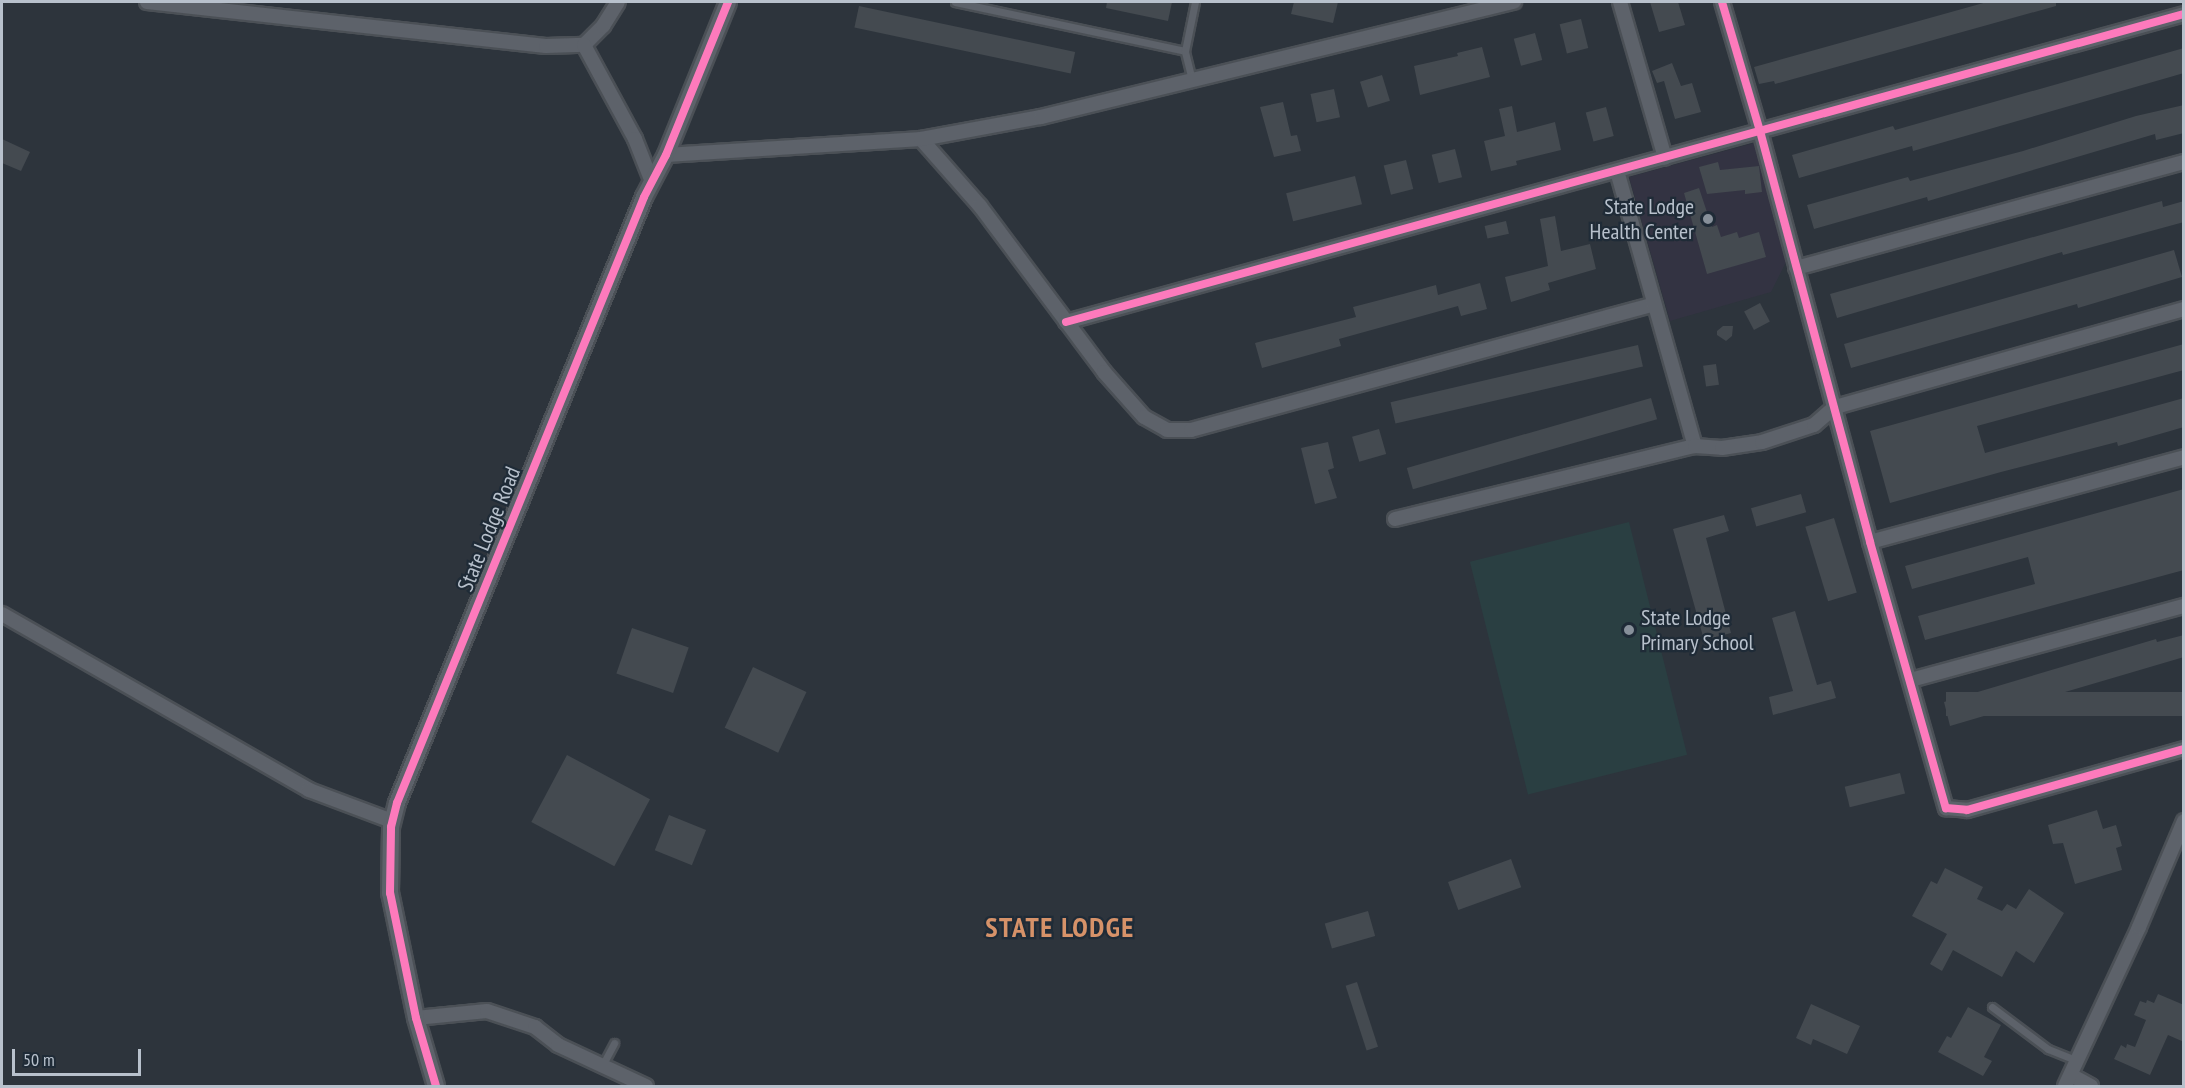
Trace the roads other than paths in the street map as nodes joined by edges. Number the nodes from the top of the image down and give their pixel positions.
1 (147, 2) edge
2 (618, 2) edge
3 (728, 2) edge
4 (955, 2) edge
5 (1195, 2) edge
6 (1514, 2) edge
7 (1620, 2) edge
8 (1722, 2) edge
9 (2184, 14) edge
10 (584, 45) junction
11 (1185, 51) junction
12 (1192, 80) junction
13 (1760, 131) junction
14 (921, 140) junction
15 (666, 155) junction
16 (1665, 158) junction
17 (2184, 162) edge
18 (1617, 171) junction
19 (652, 182) junction
20 (1796, 268) junction
21 (1654, 304) junction
22 (2184, 309) edge
23 (1066, 321) junction
24 (1835, 407) junction
25 (1695, 446) junction
26 (2184, 457) edge
27 (1395, 519) dead end
28 (1870, 542) junction
29 (2184, 606) edge
30 (2, 614) edge
31 (1911, 680) junction
32 (2182, 754) edge
33 (392, 821) junction
34 (2184, 821) edge
35 (1992, 1007) dead end
36 (416, 1018) junction
37 (614, 1043) dead end
38 (2078, 1061) junction
39 (602, 1066) junction
40 (2068, 1081) edge
41 (436, 1086) edge
42 (646, 1086) edge
43 (2091, 1086) edge

1 - 10 street
2 - 10 street
3 - 15 street, State Lodge Road
4 - 11 lane
5 - 11 lane
6 - 12 street
7 - 16 street
8 - 13 street
9 - 13 street
10 - 19 street
11 - 12 lane
12 - 14 street
13 - 16 street
13 - 20 street
14 - 15 street
14 - 23 street
15 - 19 street, State Lodge Road
16 - 18 street
17 - 20 street
18 - 21 street
18 - 23 street
19 - 33 street, State Lodge Road
20 - 24 street
21 - 23 street
21 - 25 street
22 - 24 street
24 - 25 street
24 - 28 street
25 - 27 street
26 - 28 street
28 - 31 street
29 - 31 street
30 - 33 street
31 - 32 street
33 - 36 street, State Lodge Road
34 - 38 street
35 - 38 lane
36 - 39 street
36 - 41 street, State Lodge Road
37 - 39 lane
38 - 40 street
39 - 42 street
40 - 43 street

